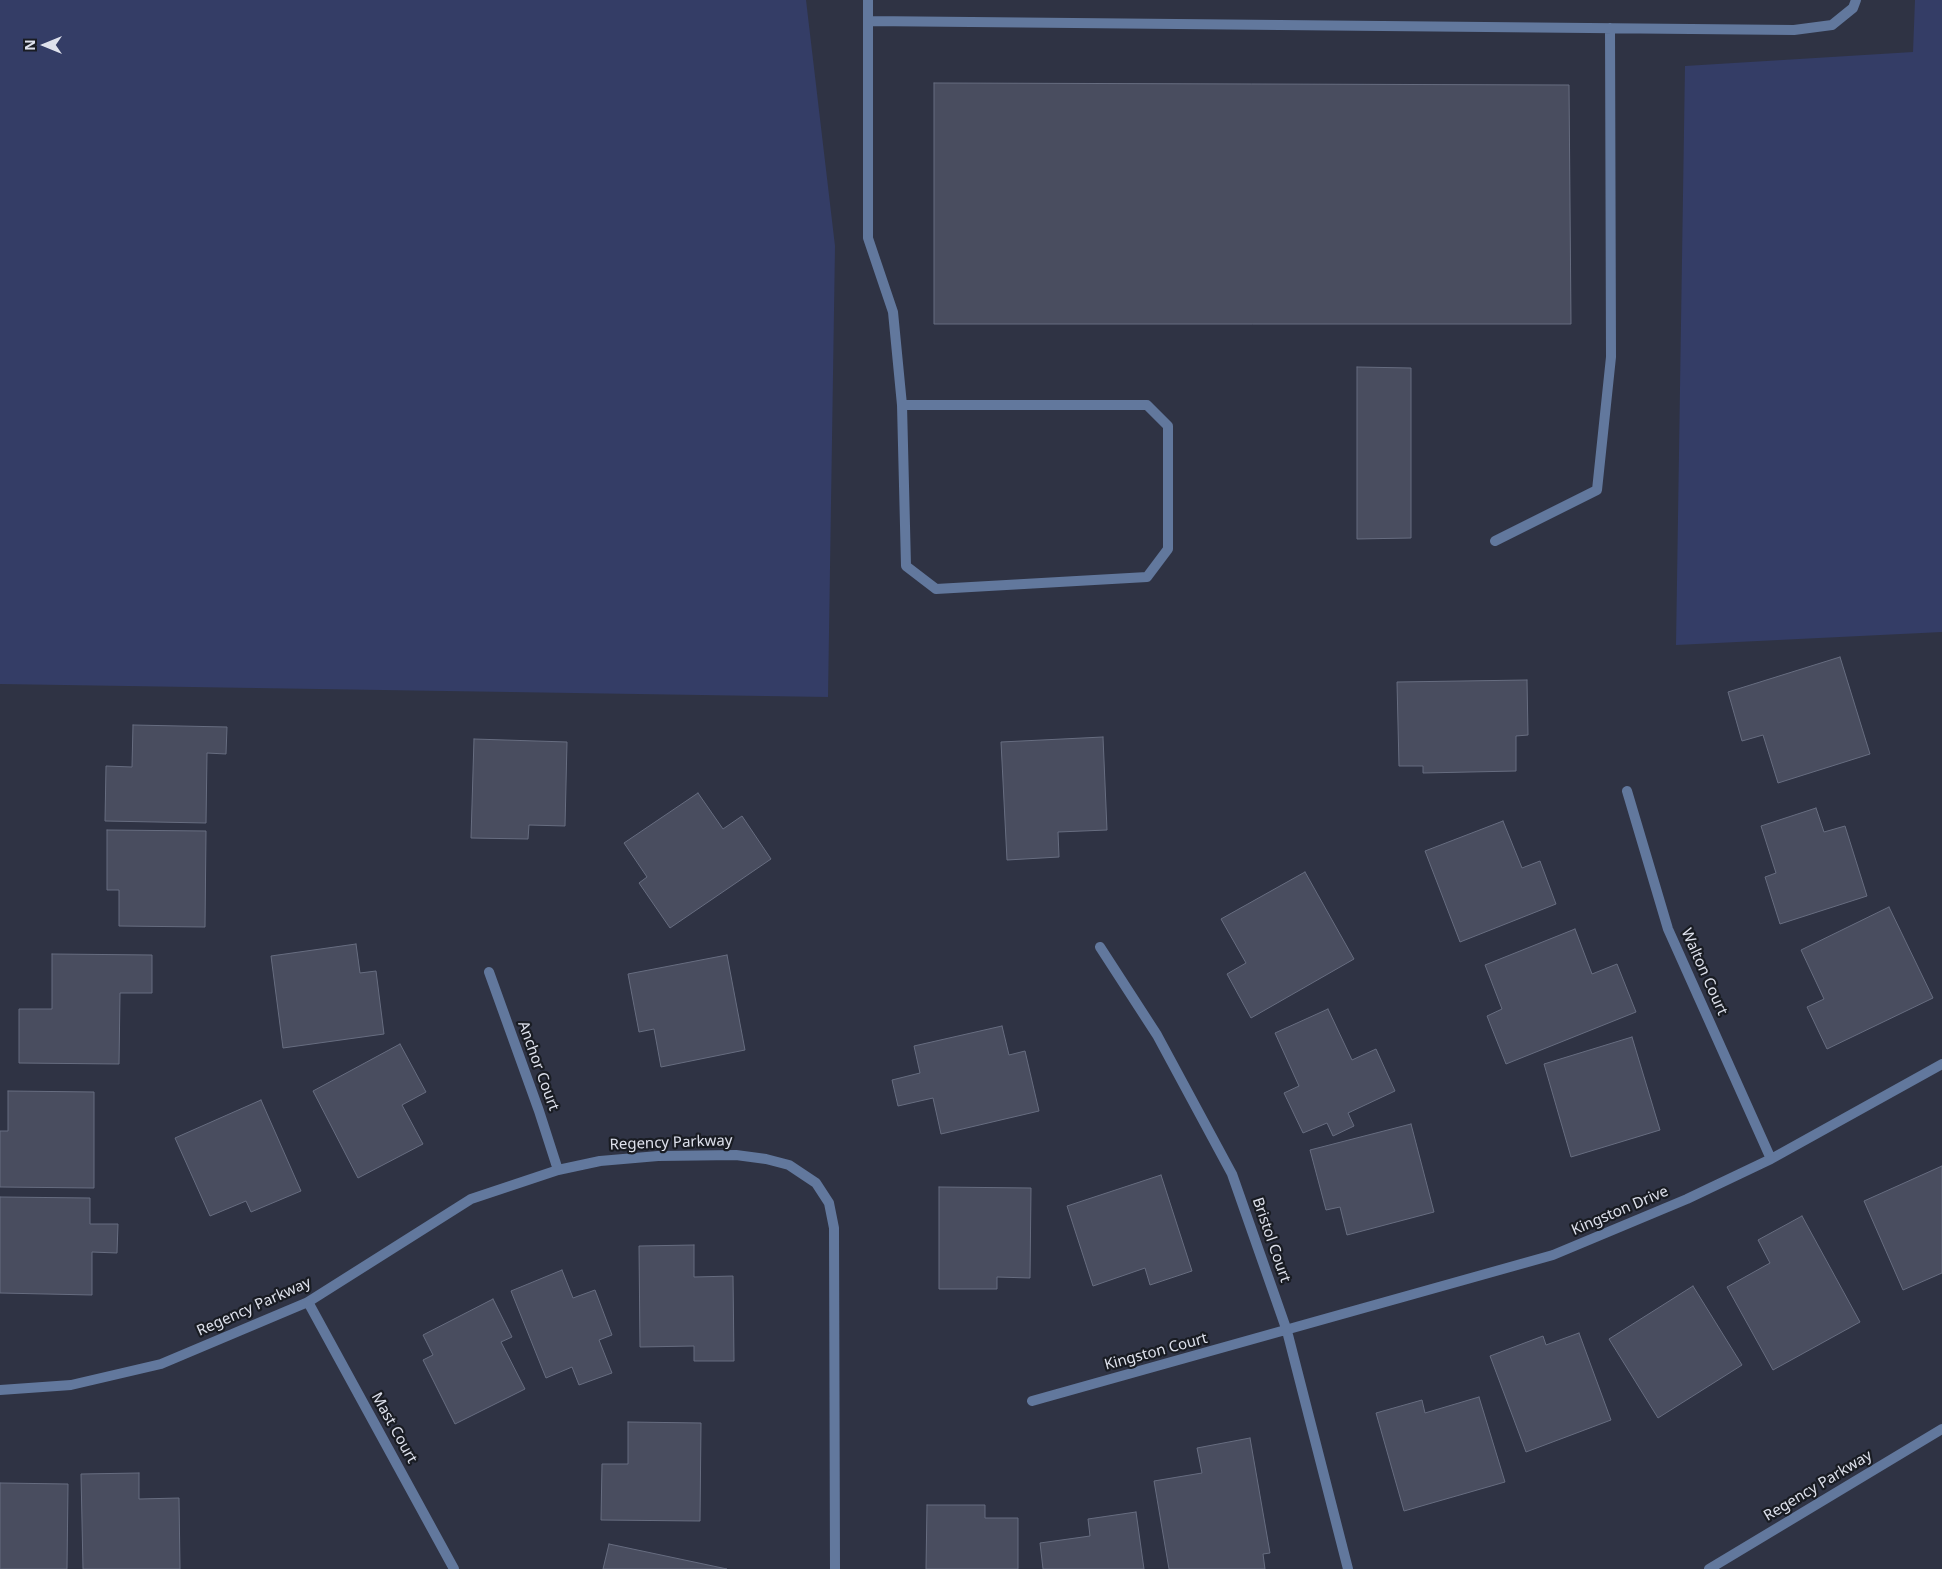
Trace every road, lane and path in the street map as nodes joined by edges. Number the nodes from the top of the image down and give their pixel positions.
1 (868, 0) edge
2 (1856, 0) edge
3 (868, 21) junction
4 (1610, 28) junction
5 (902, 405) junction
6 (1495, 541) dead end
7 (1627, 790) dead end
8 (1100, 947) dead end
9 (489, 972) dead end
10 (1942, 1064) edge
11 (1772, 1159) junction
12 (558, 1170) junction
13 (308, 1302) junction
14 (1287, 1331) junction
15 (0, 1390) edge
16 (1032, 1401) dead end
17 (1942, 1429) edge
18 (454, 1569) edge
19 (835, 1569) edge
20 (1348, 1569) edge
21 (1709, 1569) edge

1 - 3 street
2 - 4 street
3 - 4 street
3 - 5 street
4 - 6 street
5 - 5 street
7 - 11 street, Walton Court
8 - 14 street, Bristol Court
9 - 12 street, Anchor Court
10 - 11 street, Kingston Drive
11 - 14 street, Kingston Drive
12 - 13 street, Regency Parkway
12 - 19 street, Regency Parkway
13 - 15 street, Regency Parkway
13 - 18 street, Mast Court
14 - 16 street, Kingston Court
14 - 20 street, Bristol Court
17 - 21 street, Regency Parkway

